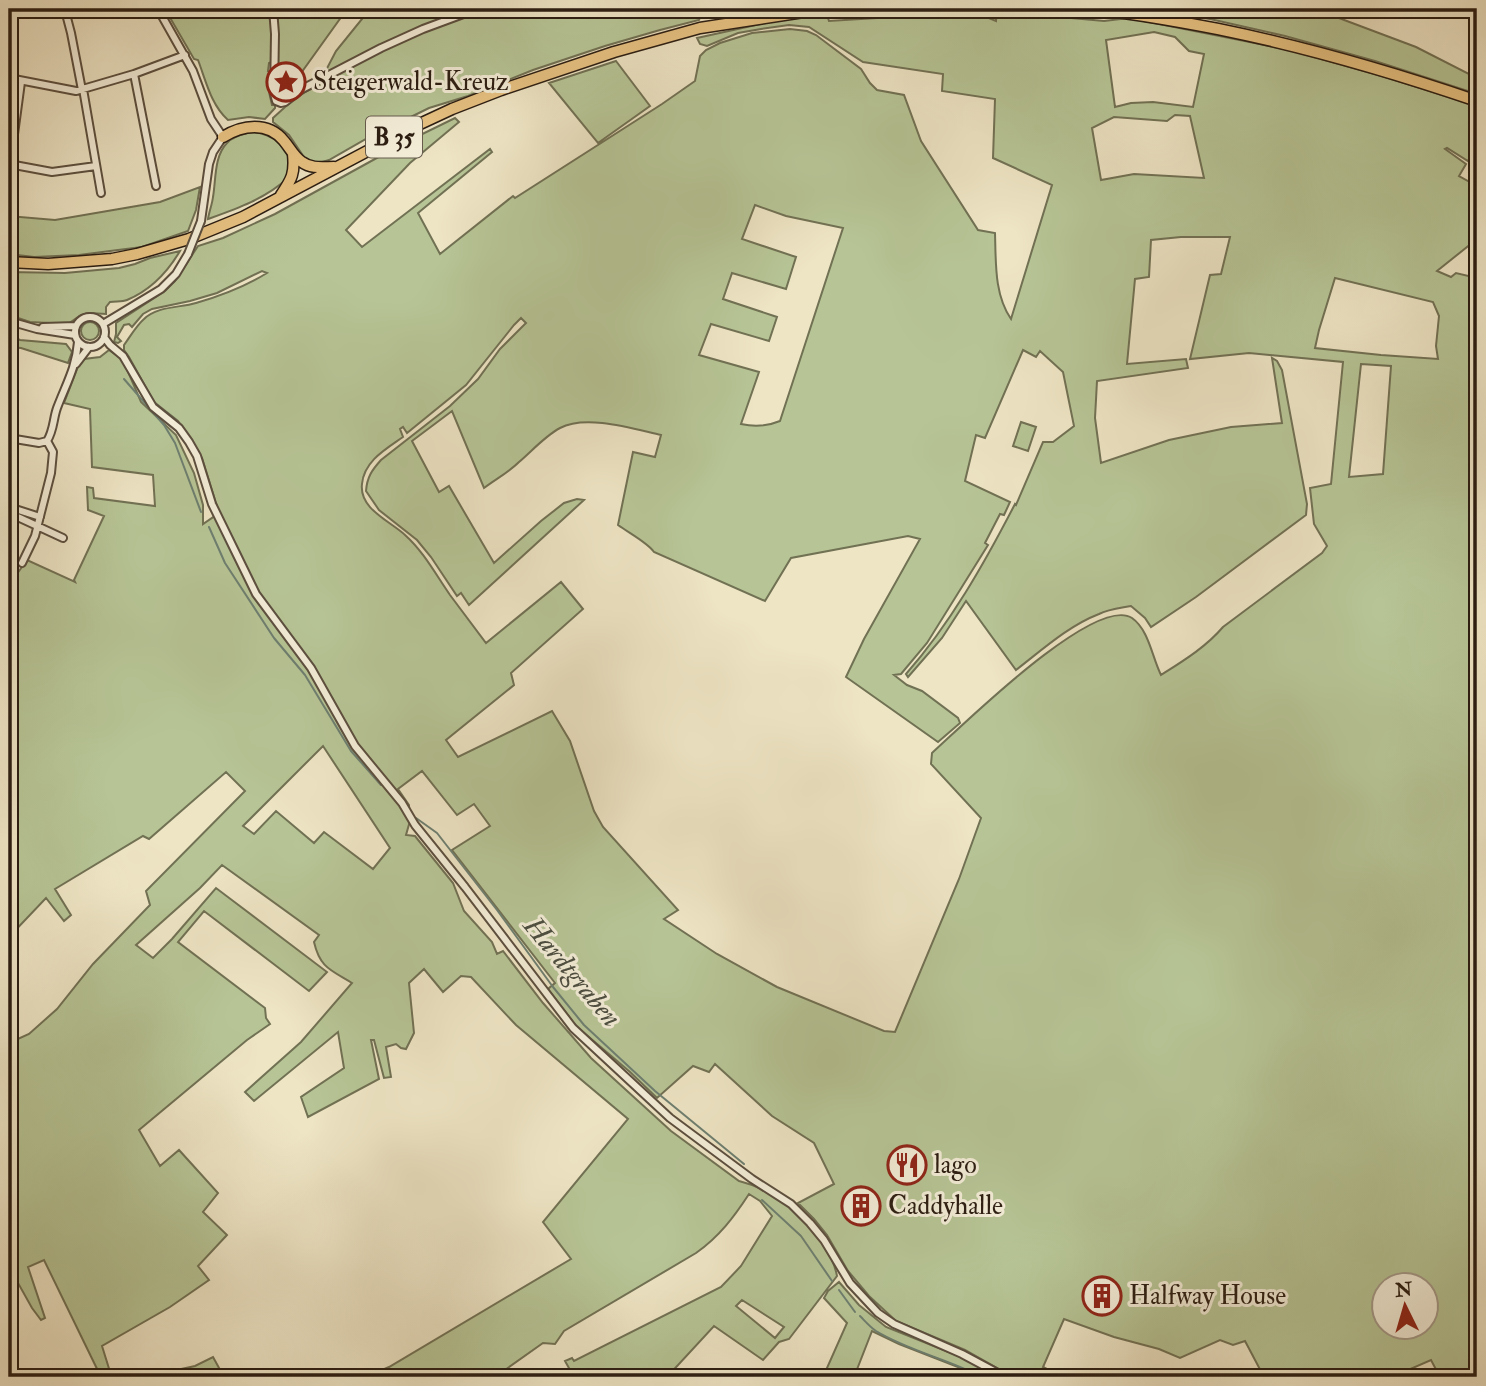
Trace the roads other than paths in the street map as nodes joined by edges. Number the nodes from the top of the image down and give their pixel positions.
1 (33, 9) edge
2 (158, 9) edge
3 (273, 9) edge
4 (477, 9) edge
5 (823, 9) edge
6 (1091, 9) edge
7 (66, 11) edge
8 (185, 55) junction
9 (134, 74) junction
10 (9, 78) edge
11 (21, 82) junction
12 (82, 89) junction
13 (1477, 101) edge
14 (223, 137) junction
15 (293, 154) junction
16 (9, 164) edge
17 (96, 166) junction
18 (338, 166) junction
19 (156, 186) dead end
20 (101, 193) dead end
21 (278, 199) junction
22 (9, 262) edge
23 (25, 264) junction
24 (9, 267) edge
25 (9, 321) edge
26 (103, 324) junction
27 (76, 326) junction
28 (34, 328) junction
29 (104, 337) junction
30 (77, 339) junction
31 (99, 344) junction
32 (110, 345) junction
33 (89, 347) junction
34 (75, 365) junction
35 (9, 438) edge
36 (47, 441) junction
37 (9, 507) edge
38 (9, 513) edge
39 (40, 517) junction
40 (37, 527) junction
41 (63, 538) dead end
42 (22, 563) dead end
43 (1005, 1377) edge

1 - 7 street
2 - 8 street
3 - 4 street
5 - 18 main road, B 35
6 - 13 main road
7 - 12 street
8 - 9 street
8 - 14 street
9 - 12 street
9 - 19 street
10 - 11 street
11 - 12 street
11 - 16 street
12 - 17 street
14 - 15 main road
14 - 26 street, bridge
15 - 18 main road
15 - 21 main road
16 - 17 street
17 - 20 street
18 - 21 main road, B 35
21 - 23 main road, B 35
22 - 23 main road, B 35
23 - 24 main road, B 35
25 - 28 street
26 - 27 street
26 - 29 street
27 - 28 street
27 - 30 street
28 - 30 street
29 - 31 street
29 - 32 street
30 - 33 street
30 - 34 street
31 - 32 street
31 - 33 street
32 - 43 street
33 - 34 street
34 - 36 street
35 - 36 street
36 - 39 street
37 - 39 street
38 - 40 street
39 - 40 street
40 - 41 street
40 - 42 street

